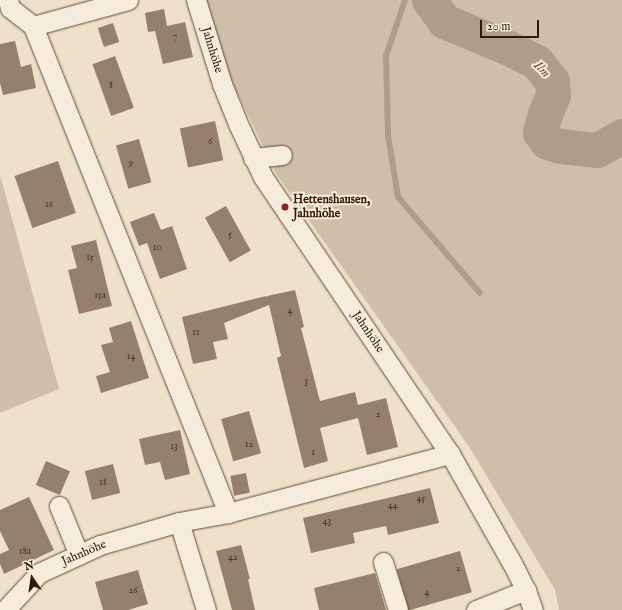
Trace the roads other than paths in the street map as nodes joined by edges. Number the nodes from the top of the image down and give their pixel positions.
1 (8, 0) edge
2 (128, 0) edge
3 (196, 0) edge
4 (90, 5) edge
5 (33, 26) junction
6 (282, 155) dead end
7 (254, 158) junction
8 (450, 454) junction
9 (59, 506) dead end
10 (228, 513) junction
11 (180, 522) junction
12 (78, 555) junction
13 (383, 562) dead end
14 (526, 590) junction
15 (5, 610) edge
16 (206, 610) edge
17 (398, 610) edge
18 (476, 610) edge
19 (533, 610) edge

1 - 5 street
2 - 4 street
3 - 7 street, Jahnhöhe
4 - 5 street
5 - 10 street
6 - 7 street
7 - 8 street, Jahnhöhe
8 - 10 street, Jahnhöhe
8 - 14 street
9 - 12 street
10 - 11 street, Jahnhöhe
11 - 12 street, Jahnhöhe
11 - 16 street
12 - 15 street, Jahnhöhe
13 - 17 street
14 - 18 street
14 - 19 street

